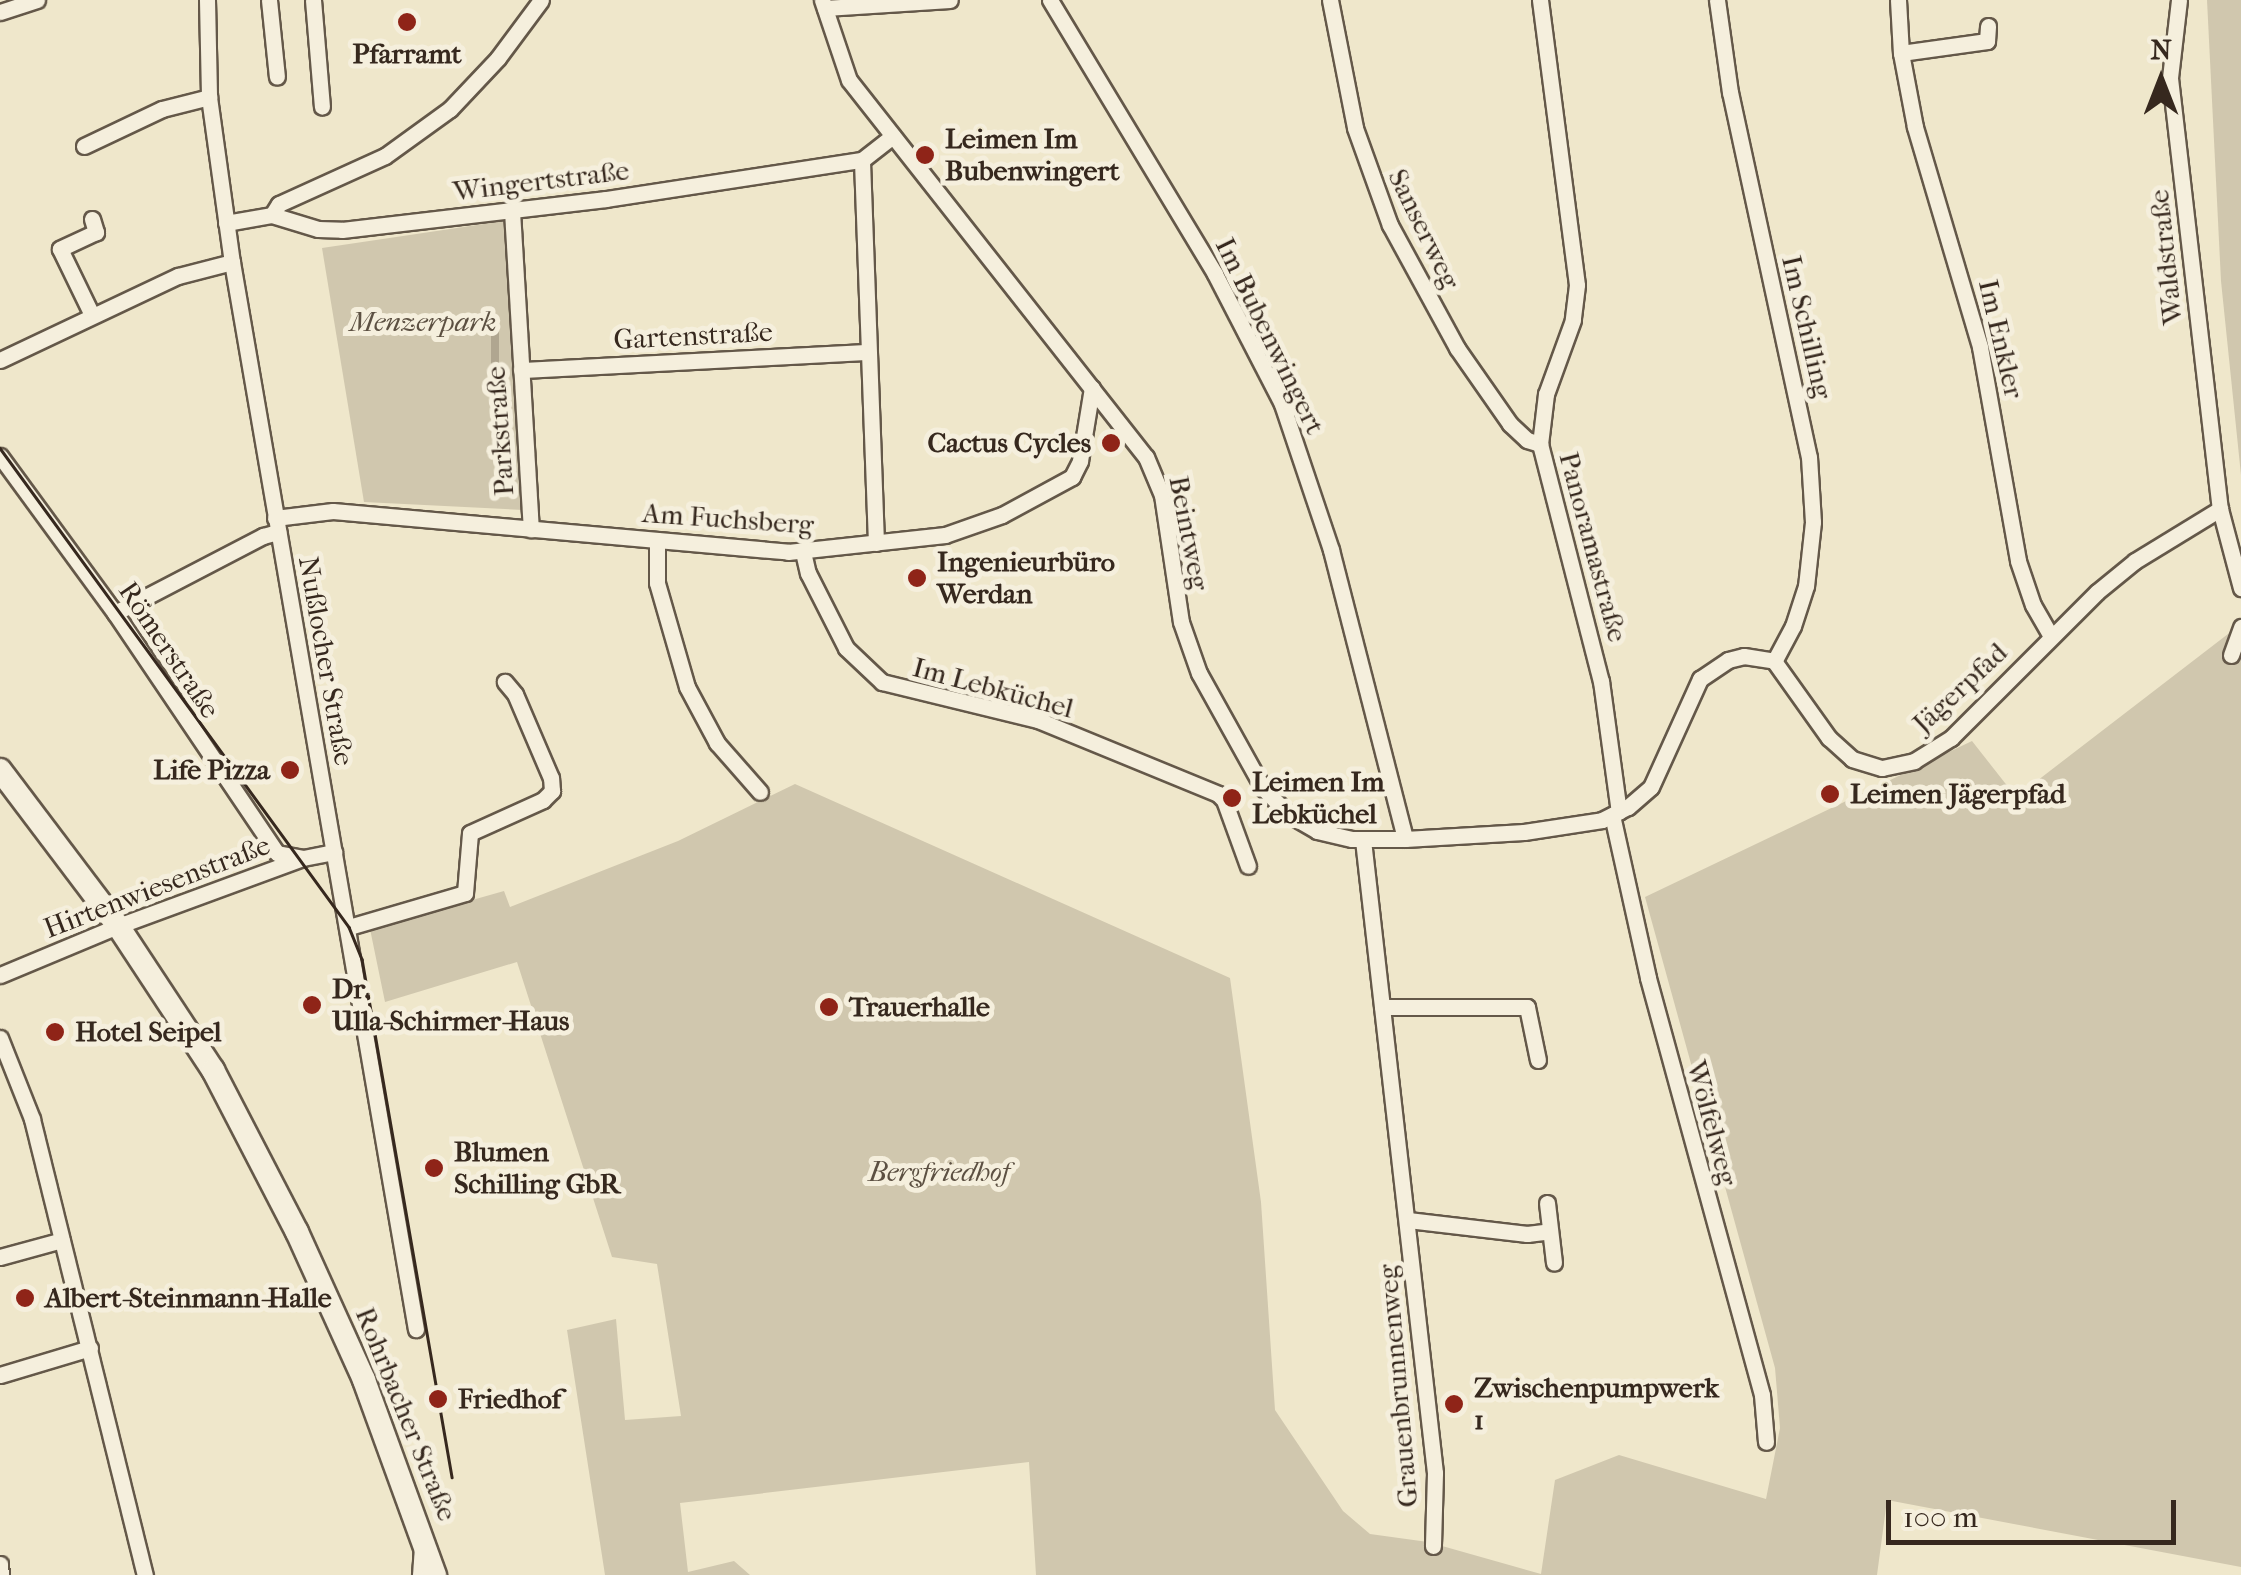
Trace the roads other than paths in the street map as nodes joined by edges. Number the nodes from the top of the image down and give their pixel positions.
1 (37, 0) edge
2 (207, 0) edge
3 (269, 0) edge
4 (312, 0) edge
5 (541, 0) edge
6 (950, 0) edge
7 (1050, 0) edge
8 (1330, 0) edge
9 (1540, 0) edge
10 (1716, 0) edge
11 (1898, 0) edge
12 (2178, 0) edge
13 (823, 4) edge
14 (0, 12) edge
15 (1990, 41) dead end
16 (1901, 53) junction
17 (277, 77) dead end
18 (210, 98) junction
19 (322, 107) dead end
20 (893, 136) junction
21 (84, 146) dead end
22 (862, 160) junction
23 (512, 211) junction
24 (272, 215) junction
25 (226, 223) junction
26 (103, 249) dead end
27 (232, 262) junction
28 (92, 314) junction
29 (868, 352) junction
30 (0, 360) edge
31 (521, 370) junction
32 (1092, 388) junction
33 (1540, 444) junction
34 (0, 456) edge
35 (2220, 510) junction
36 (277, 525) junction
37 (530, 529) junction
38 (657, 540) junction
39 (876, 543) junction
40 (804, 552) junction
41 (2241, 588) edge
42 (115, 613) junction
43 (2241, 627) edge
44 (2050, 636) junction
45 (2231, 655) dead end
46 (1774, 661) junction
47 (504, 682) dead end
48 (0, 770) edge
49 (760, 792) dead end
50 (1616, 814) junction
51 (1362, 840) junction
52 (1405, 840) junction
53 (334, 852) junction
54 (303, 858) junction
55 (1248, 866) dead end
56 (118, 926) junction
57 (349, 927) junction
58 (0, 975) edge
59 (1523, 989) dead end
60 (1527, 1006) junction
61 (1382, 1007) junction
62 (0, 1038) edge
63 (1538, 1060) dead end
64 (1547, 1203) dead end
65 (1408, 1220) junction
66 (1550, 1231) junction
67 (62, 1240) junction
68 (0, 1257) edge
69 (1554, 1263) dead end
70 (416, 1329) dead end
71 (90, 1348) junction
72 (0, 1374) edge
73 (1766, 1442) dead end
74 (423, 1538) junction
75 (1433, 1546) dead end
76 (0, 1564) edge
77 (1, 1575) edge
78 (145, 1575) edge
79 (420, 1575) edge
80 (435, 1575) edge

1 - 14 street
2 - 18 street, Nußlocher Straße
3 - 17 street
4 - 19 street
5 - 24 street
6 - 13 street
7 - 52 street, Im Bubenwingert
8 - 33 street, Sanserweg
9 - 33 street, Panoramastraße
10 - 46 street, Im Schilling
11 - 16 street, Im Enkler
12 - 35 street, Waldstraße
13 - 20 street, Beintweg
15 - 16 street
16 - 44 street, Im Enkler
18 - 21 street
18 - 25 street, Nußlocher Straße
20 - 22 street
20 - 32 street, Beintweg
22 - 23 street, Wingertstraße
22 - 29 street
23 - 24 street, Wingertstraße
23 - 31 street, Parkstraße
24 - 25 street, Wingertstraße
25 - 27 street, Nußlocher Straße
26 - 28 street
27 - 28 street
27 - 36 street, Nußlocher Straße
28 - 30 street
29 - 31 street, Gartenstraße
29 - 39 street
31 - 37 street, Parkstraße
32 - 39 street, Am Fuchsberg
32 - 51 street, Beintweg
33 - 50 street, Panoramastraße
34 - 42 street, Römerstraße
35 - 41 street
35 - 44 street, Jägerpfad
36 - 37 street, Am Fuchsberg
36 - 42 street, Am Fuchsberg
36 - 53 street, Nußlocher Straße
37 - 38 street, Am Fuchsberg
38 - 40 street, Am Fuchsberg
38 - 49 street
39 - 40 street, Am Fuchsberg
40 - 55 street, Im Lebküchel
42 - 54 street, Römerstraße
43 - 45 street
44 - 46 street, Jägerpfad
46 - 50 street
47 - 57 street
48 - 56 main road, Rohrbacher Straße
50 - 52 street, Beintweg
50 - 73 street, Wölfelweg
51 - 52 street, Beintweg
51 - 61 street, Grauenbrunnenweg
53 - 54 street, Hirtenwiesenstraße
53 - 57 street, Nußlocher Straße
54 - 56 street, Hirtenwiesenstraße
56 - 58 street, Hirtenwiesenstraße
56 - 74 main road, Rohrbacher Straße
57 - 70 street, Nußlocher Straße
59 - 60 street
60 - 61 street
60 - 63 street
61 - 65 street, Grauenbrunnenweg
62 - 67 street
64 - 66 street
65 - 66 street
65 - 75 street, Grauenbrunnenweg
66 - 69 street
67 - 68 street
67 - 71 street
71 - 72 street
71 - 78 street
74 - 79 street
74 - 80 main road, Rohrbacher Straße
76 - 77 street

